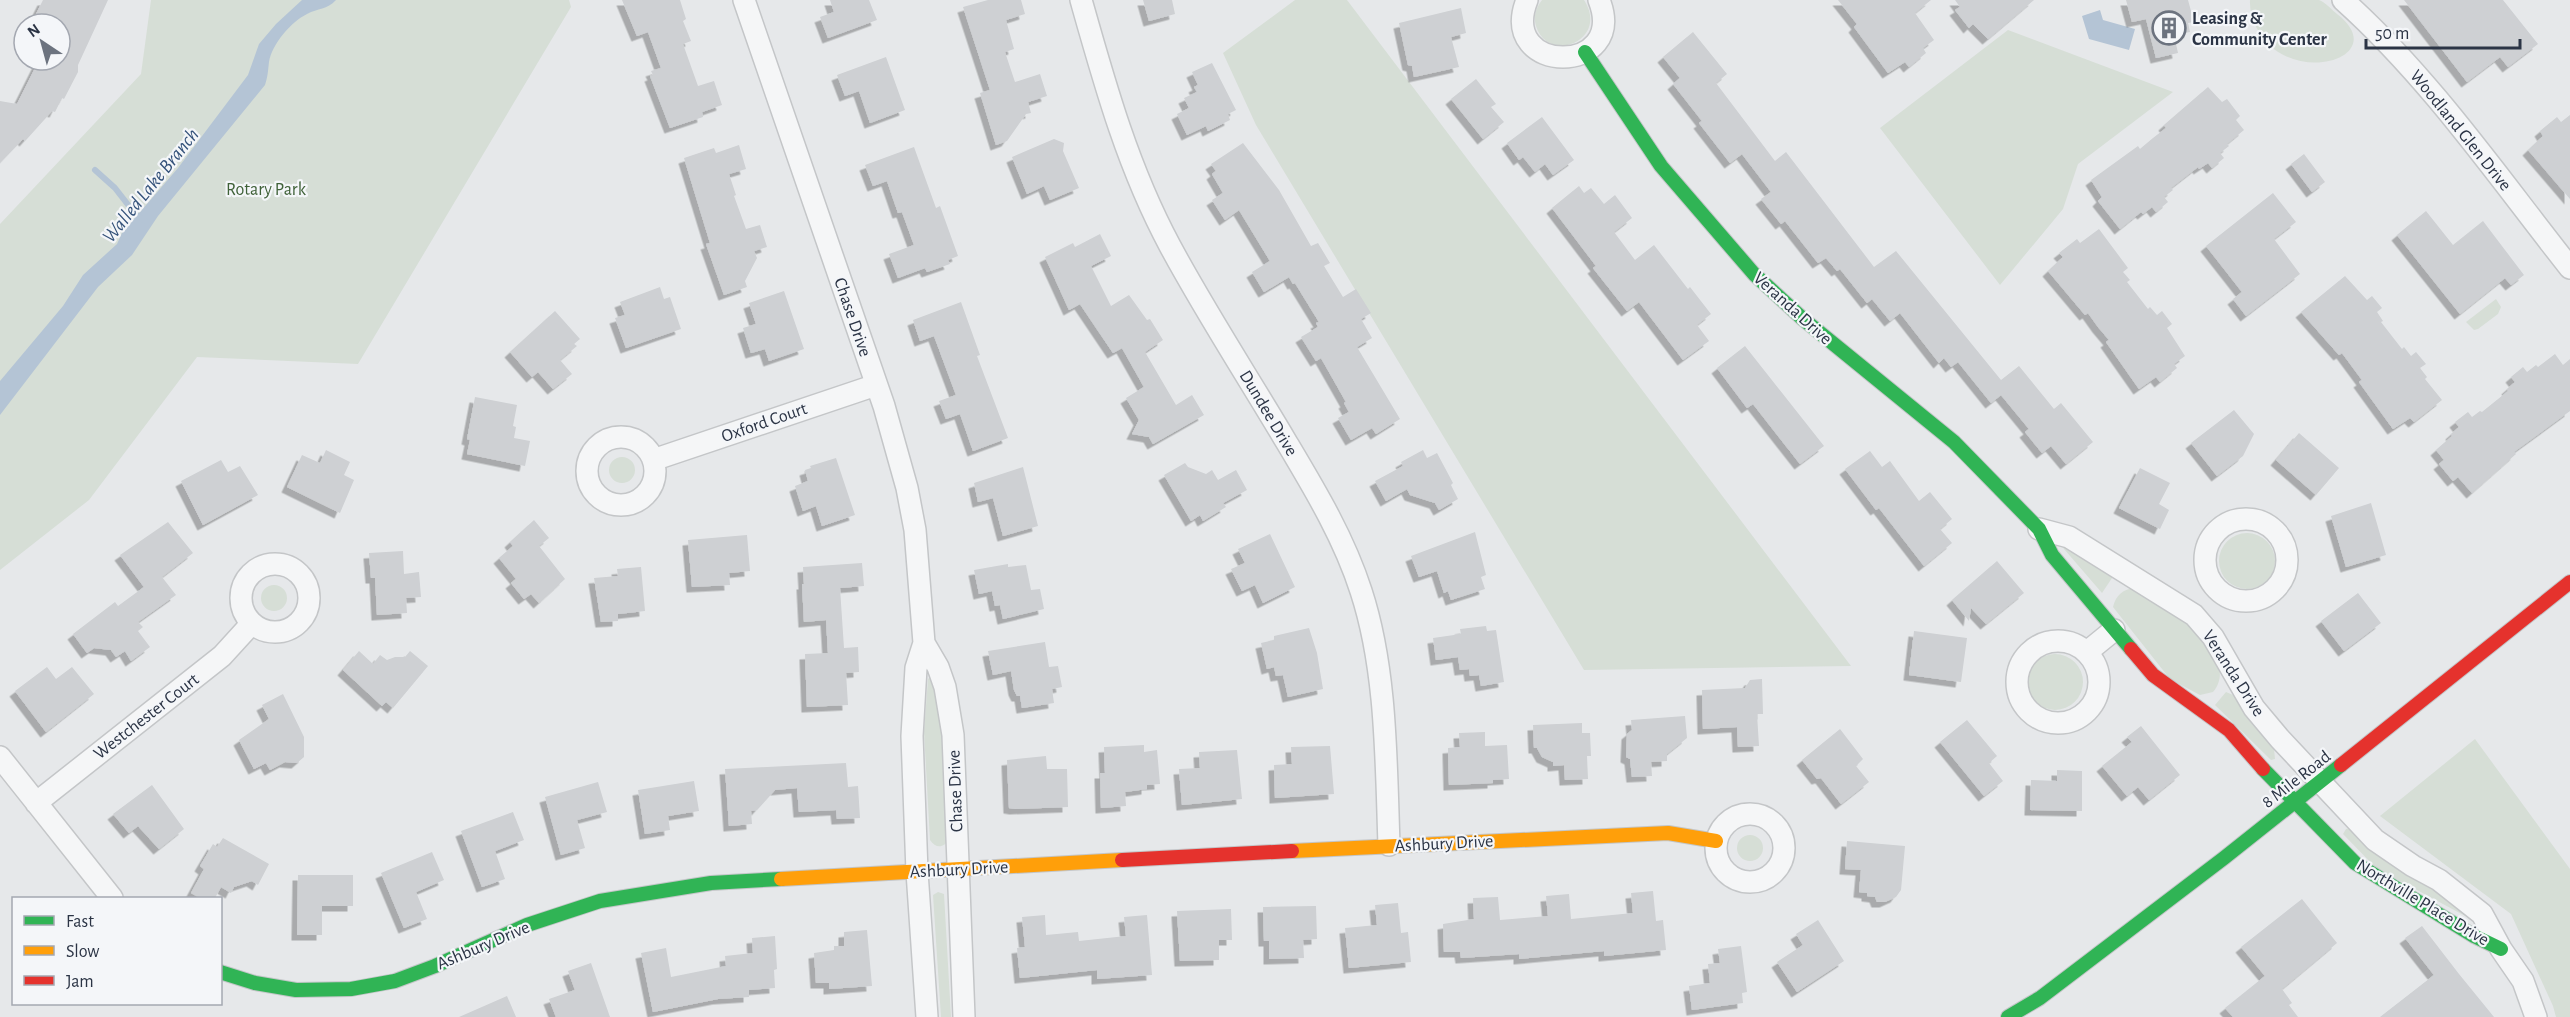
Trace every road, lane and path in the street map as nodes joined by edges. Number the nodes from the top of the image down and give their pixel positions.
1 (744, 0) edge
2 (1081, 0) edge
3 (1527, 0) edge
4 (1599, 0) edge
5 (2343, 0) edge
6 (1585, 52) junction
7 (2570, 268) edge
8 (876, 385) junction
9 (653, 460) dead end
10 (2039, 529) junction
11 (2570, 582) edge
12 (2217, 590) dead end
13 (2194, 615) junction
14 (252, 623) dead end
15 (2114, 630) junction
16 (924, 644) junction
17 (2087, 652) dead end
18 (0, 757) edge
19 (2322, 781) junction
20 (2295, 802) junction
21 (36, 803) junction
22 (1716, 841) dead end
23 (1389, 845) junction
24 (959, 869) junction
25 (917, 872) junction
26 (111, 897) edge
27 (2501, 949) junction
28 (222, 973) edge
29 (927, 1017) edge
30 (964, 1017) edge
31 (2008, 1017) edge
32 (2536, 1017) edge

1 - 8 street, Chase Drive
2 - 23 street, Dundee Drive
3 - 6 street
4 - 6 street
5 - 7 street, Woodland Glen Drive
6 - 10 street, Veranda Drive
8 - 9 street, Oxford Court
8 - 16 street, Chase Drive
10 - 13 street, Veranda Drive
10 - 15 street, Veranda Drive
11 - 19 street, 8 Mile Road
12 - 13 street
13 - 19 street, Veranda Drive
14 - 21 street, Westchester Court
15 - 17 street
15 - 20 street, Veranda Drive
16 - 24 street, Chase Drive
16 - 25 street, Chase Drive
18 - 21 street
19 - 20 street, 8 Mile Road
19 - 27 street, Northville Place Drive
20 - 27 street, Northville Place Drive
20 - 31 street, 8 Mile Road
21 - 26 street
22 - 23 street, Ashbury Drive
23 - 24 street, Ashbury Drive
24 - 25 street, Ashbury Drive
24 - 30 street, Chase Drive
25 - 28 street, Ashbury Drive
25 - 29 street, Chase Drive
27 - 32 street, Northville Place Drive

